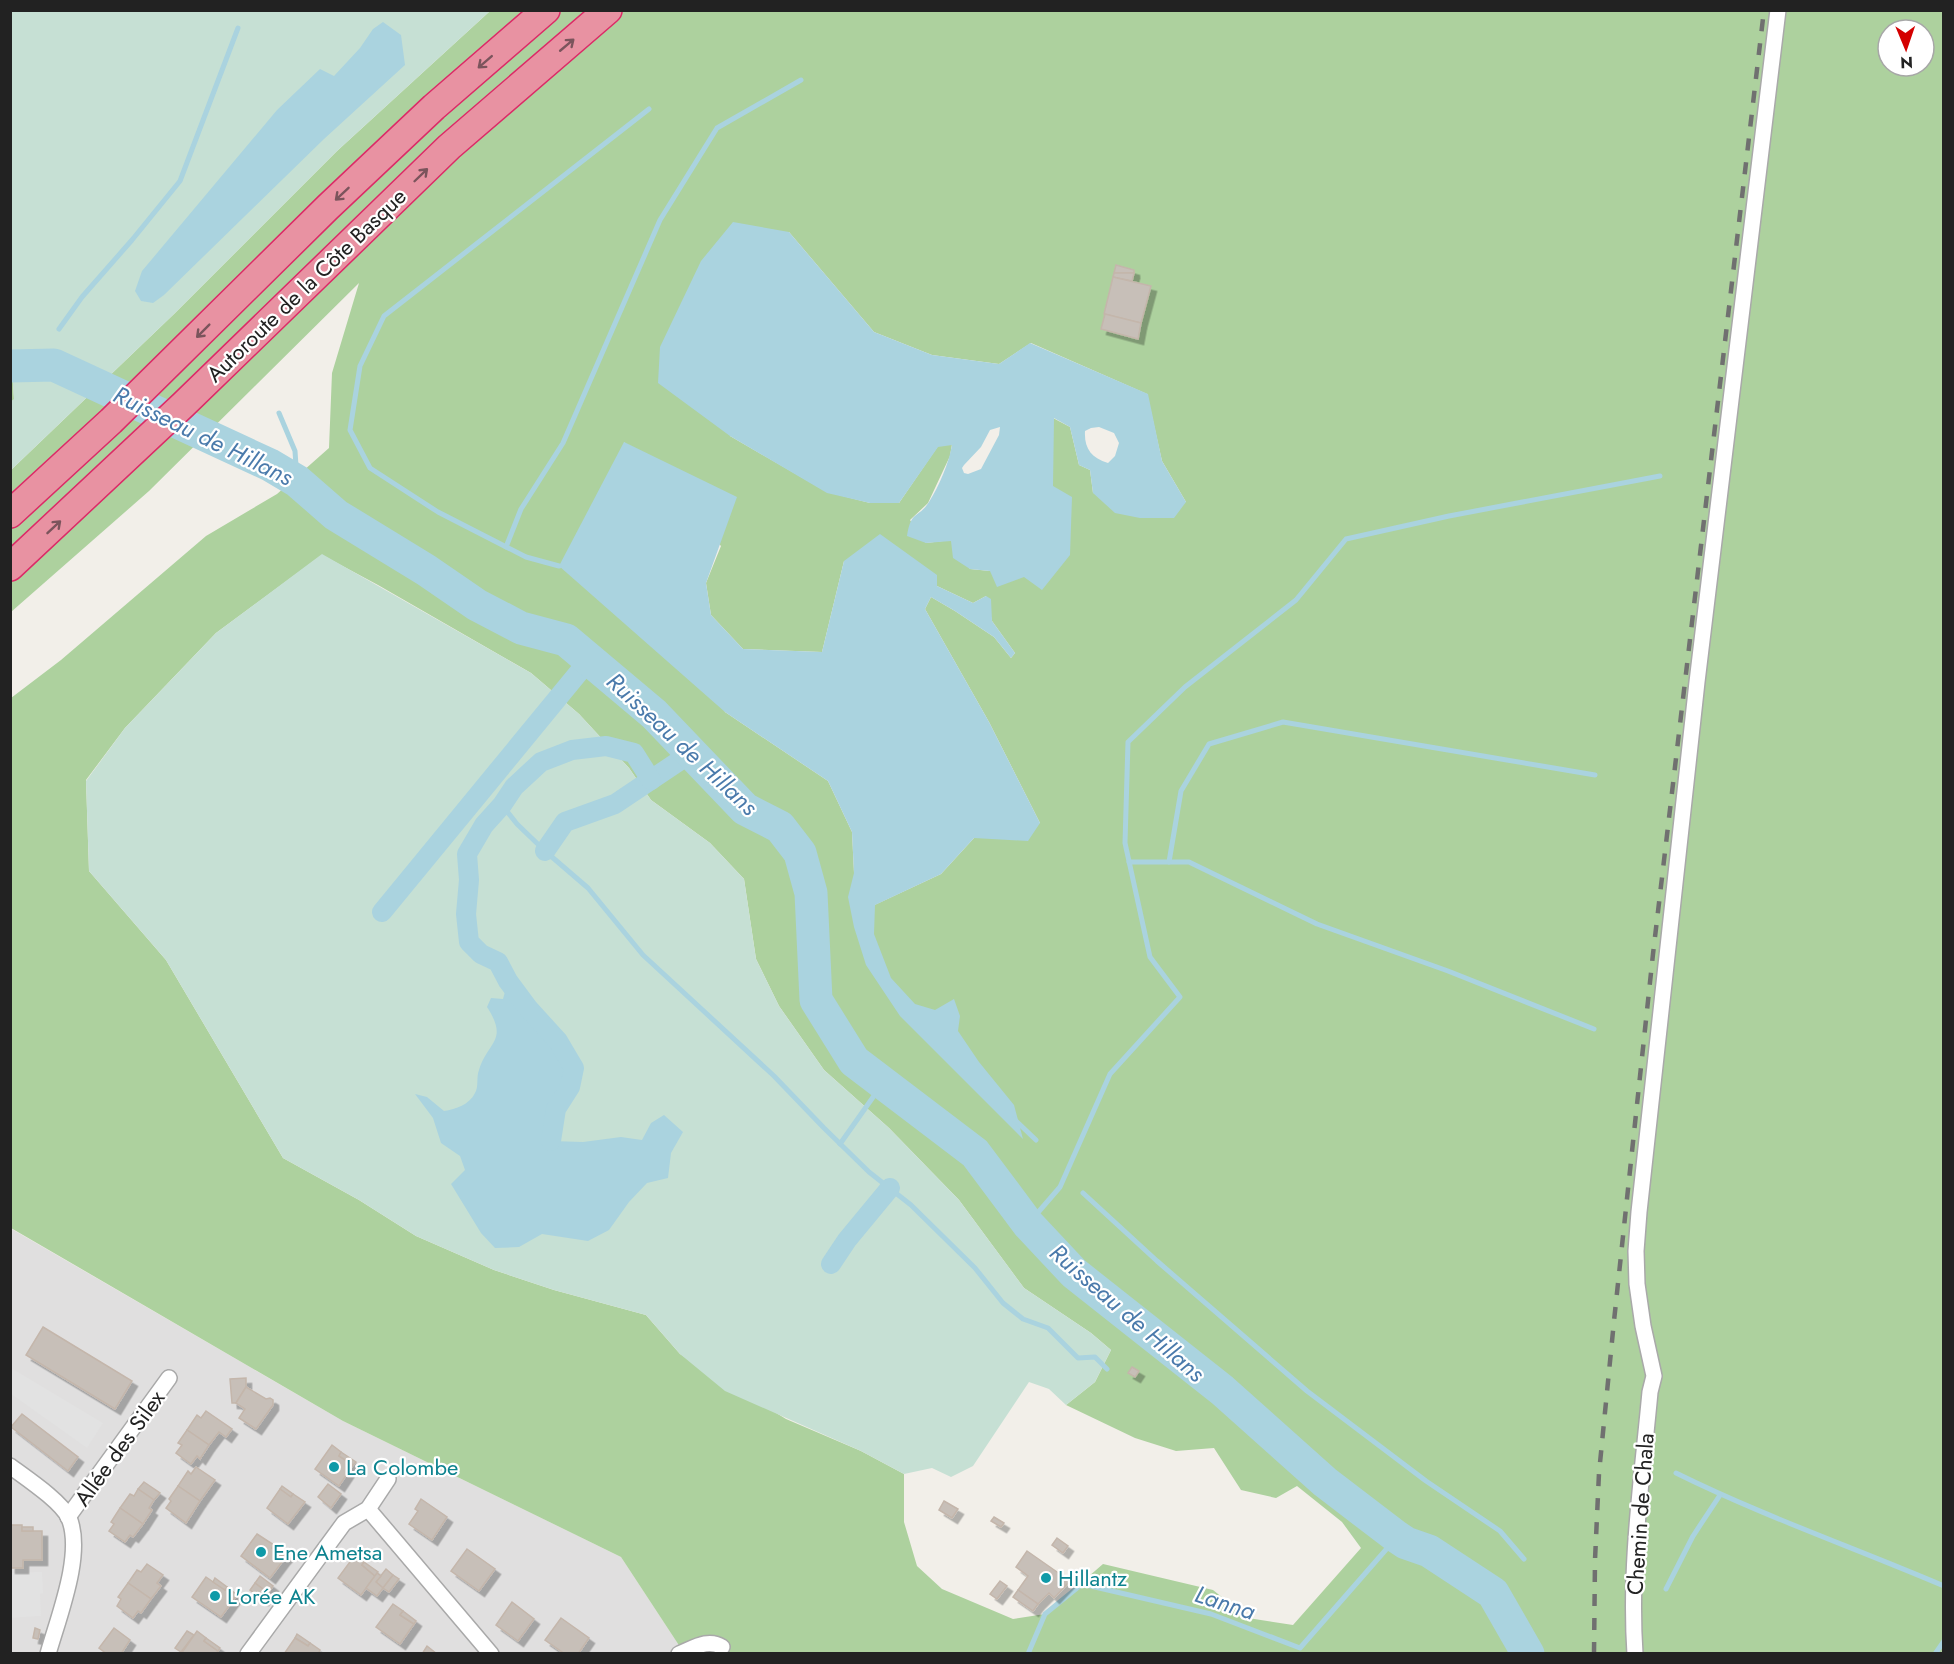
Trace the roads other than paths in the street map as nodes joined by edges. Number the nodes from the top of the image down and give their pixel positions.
1 (546, 10) edge
2 (608, 10) edge
3 (1778, 10) edge
4 (10, 514) edge
5 (10, 567) edge
6 (169, 1378) dead end
7 (10, 1466) edge
8 (388, 1479) dead end
9 (368, 1509) junction
10 (68, 1517) junction
11 (722, 1647) dead end
12 (48, 1653) edge
13 (248, 1653) edge
14 (491, 1653) edge
15 (679, 1653) edge
16 (1635, 1653) edge

1 -> 4 highway, Autoroute de la Côte Basque
5 -> 2 highway, Autoroute de la Côte Basque
3 - 16 street, Chemin de Chala
6 - 10 street, Allée des Silex
7 - 10 street
8 - 9 street
9 - 13 street
9 - 14 street
10 - 12 street
11 - 15 street

